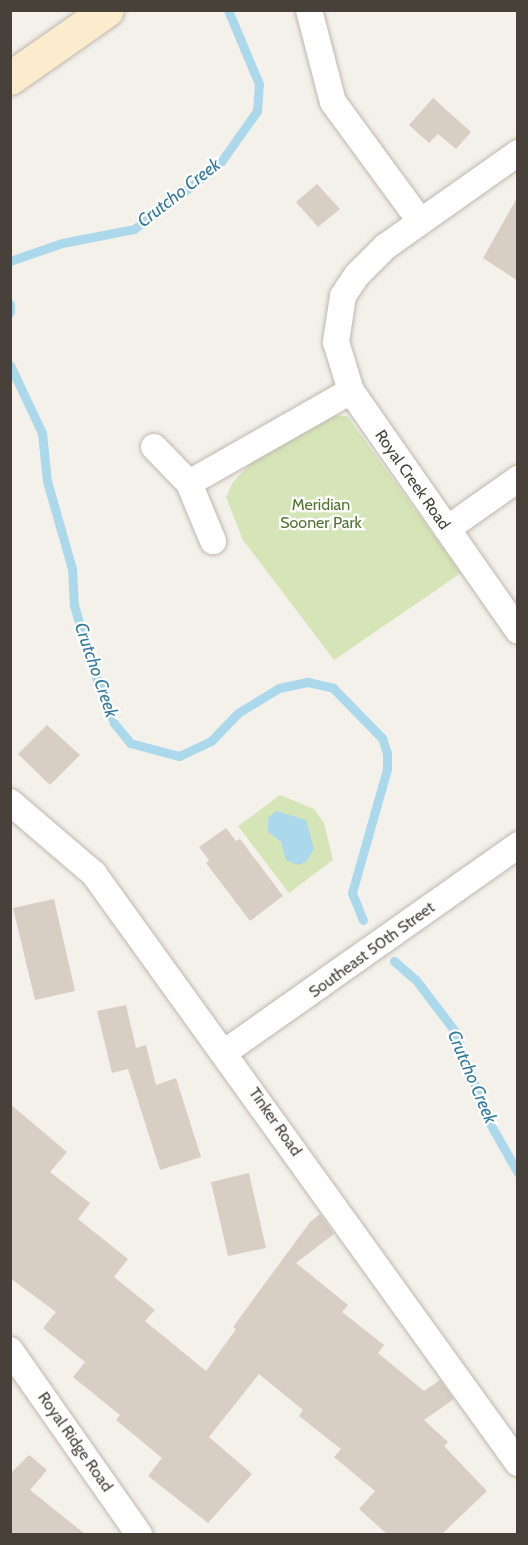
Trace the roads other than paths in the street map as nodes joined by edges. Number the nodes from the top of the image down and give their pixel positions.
1 (107, 10) edge
2 (309, 10) edge
3 (10, 78) edge
4 (518, 153) edge
5 (420, 221) junction
6 (351, 391) junction
7 (154, 447) dead end
8 (518, 479) edge
9 (189, 483) junction
10 (447, 529) junction
11 (213, 540) dead end
12 (518, 630) edge
13 (16, 819) edge
14 (518, 845) edge
15 (225, 1052) junction
16 (10, 1350) edge
17 (518, 1463) edge
18 (139, 1534) edge

1 - 3 street
2 - 5 street
4 - 5 street
5 - 6 street, Royal Creek Road
6 - 9 street
6 - 10 street, Royal Creek Road
7 - 9 street
8 - 10 street
9 - 11 street
10 - 12 street, Royal Creek Road
13 - 15 street, Tinker Road
14 - 15 street, Southeast 50th Street
15 - 17 street, Tinker Road
16 - 18 street, Royal Ridge Road

